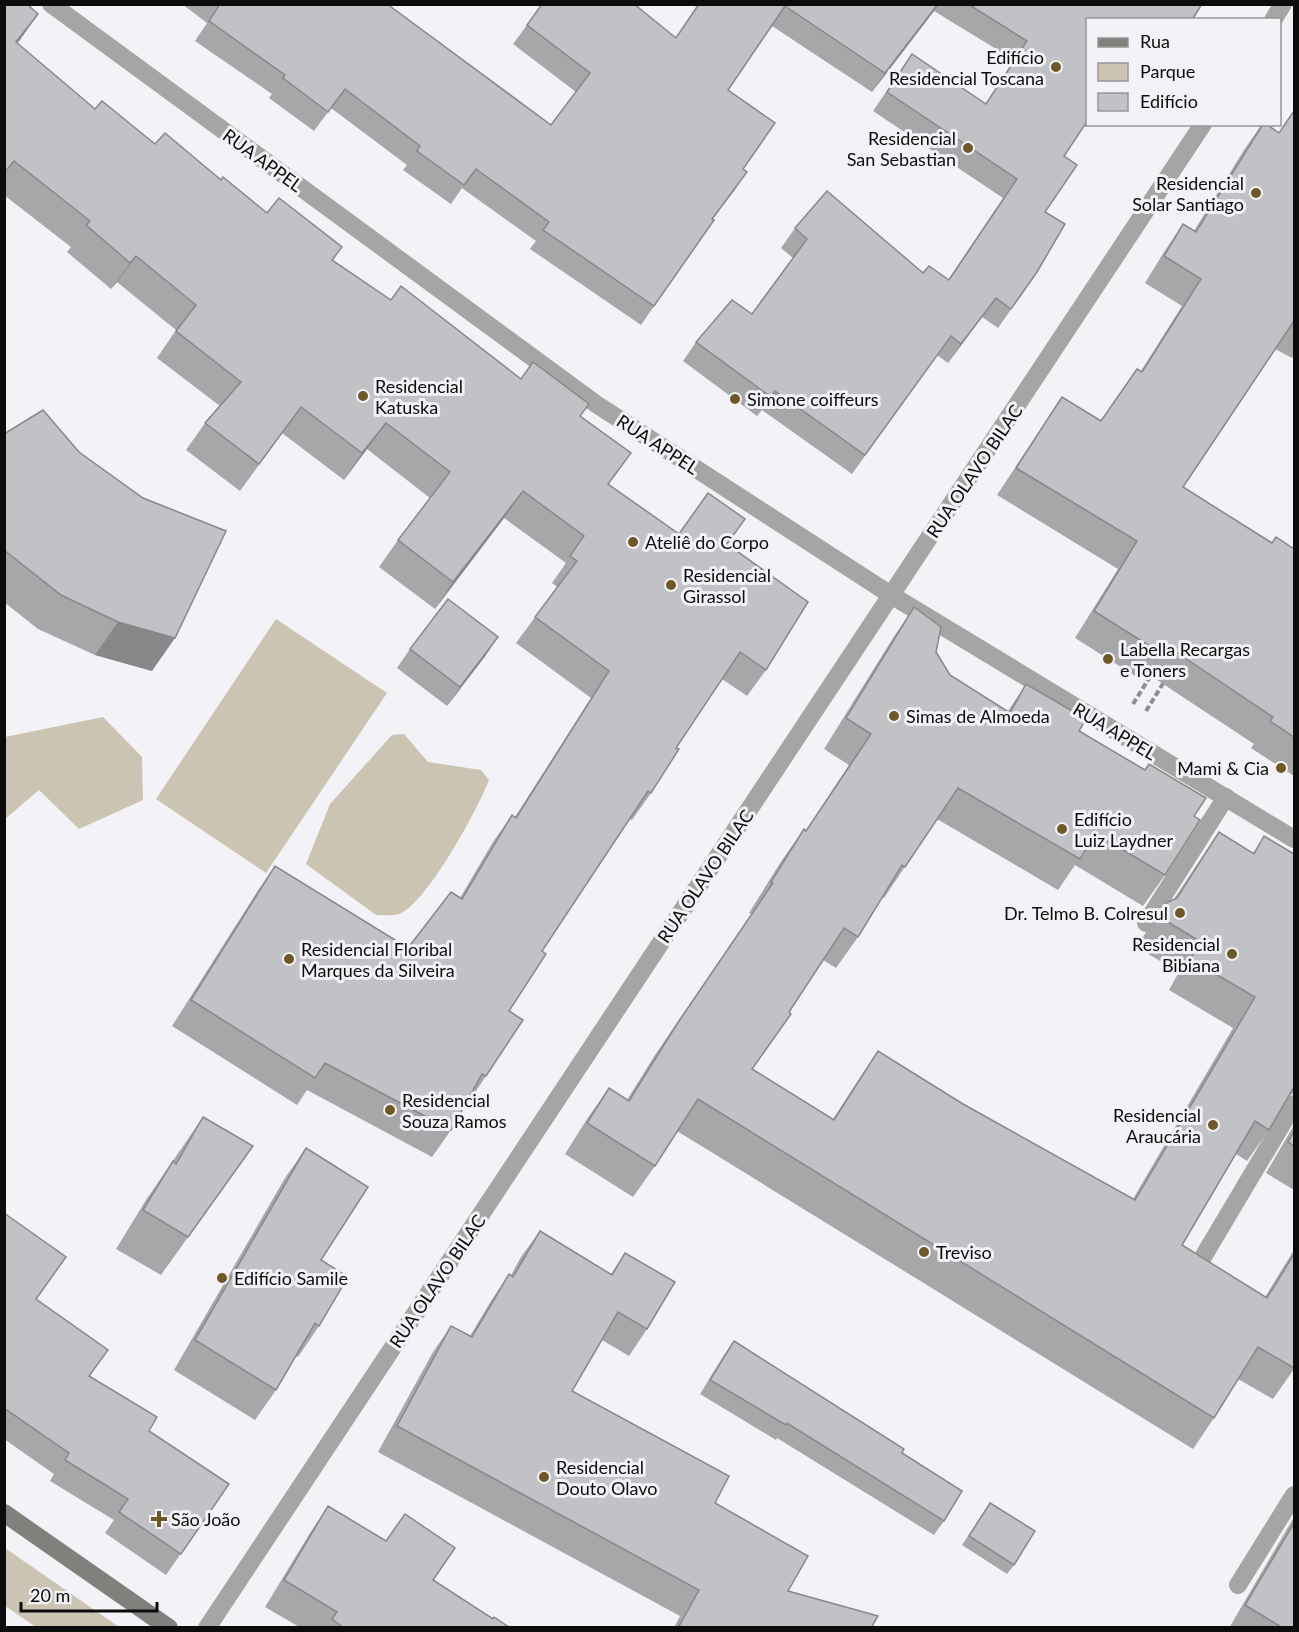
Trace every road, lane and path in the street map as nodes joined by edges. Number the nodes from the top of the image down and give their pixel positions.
1 (51, 4) edge
2 (1283, 4) edge
3 (1274, 18) edge
4 (1202, 126) edge
5 (891, 595) junction
6 (1154, 671) edge
7 (1166, 679) edge
8 (1122, 735) junction
9 (1226, 797) junction
10 (1294, 839) edge
11 (1146, 923) dead end
12 (1294, 1104) edge
13 (1203, 1257) edge
14 (1294, 1495) edge
15 (4, 1513) edge
16 (1238, 1585) dead end
17 (169, 1628) edge
18 (207, 1628) edge

1 - 5 street, RUA APPEL
2 - 3 street
4 - 5 street, RUA OLAVO BILAC
5 - 8 street, RUA APPEL
5 - 18 street, RUA OLAVO BILAC
6 - 8 path
7 - 8 path
8 - 9 street, RUA APPEL
9 - 10 street, RUA APPEL
9 - 11 street
12 - 13 street
14 - 16 street
15 - 17 main road

